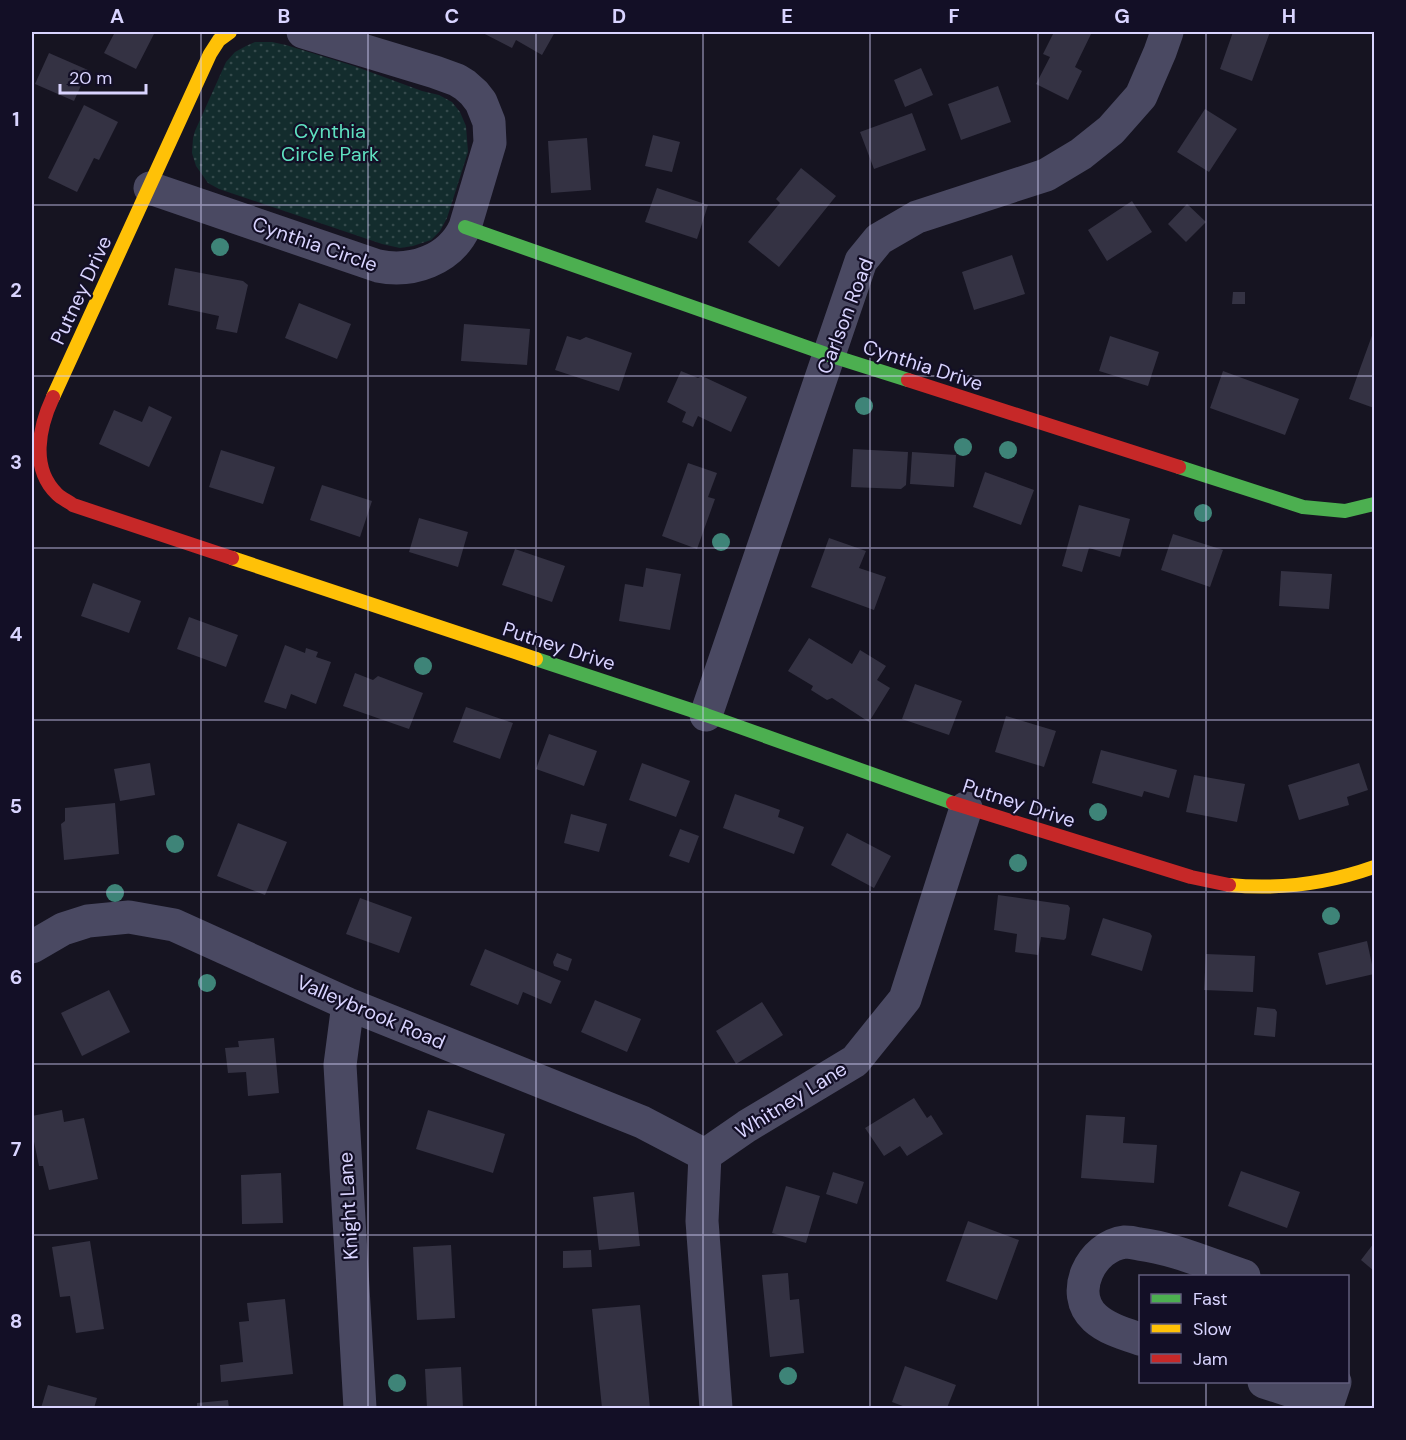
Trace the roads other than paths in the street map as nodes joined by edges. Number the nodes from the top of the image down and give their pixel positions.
1 (230, 32) edge
2 (303, 32) edge
3 (1167, 32) edge
4 (150, 188) junction
5 (465, 227) junction
6 (829, 355) junction
7 (1374, 504) edge
8 (706, 715) junction
9 (966, 808) junction
10 (1374, 867) edge
11 (32, 947) edge
12 (348, 1004) junction
13 (705, 1155) junction
14 (1241, 1275) edge
15 (1139, 1339) edge
16 (1268, 1383) edge
17 (1330, 1398) edge
18 (724, 1406) edge
19 (360, 1408) edge

1 - 4 street
2 - 5 street, Cynthia Circle
3 - 6 street, Carlson Road
4 - 5 street, Cynthia Circle
4 - 8 street, Putney Drive
5 - 6 street, Cynthia Drive
6 - 7 street, Cynthia Drive
6 - 8 street, Carlson Road
8 - 9 street, Putney Drive
9 - 10 street, Putney Drive
9 - 13 street, Whitney Lane
11 - 12 street, Valleybrook Road
12 - 13 street, Valleybrook Road
12 - 19 street, Knight Lane
13 - 18 street
14 - 15 street
16 - 17 street

